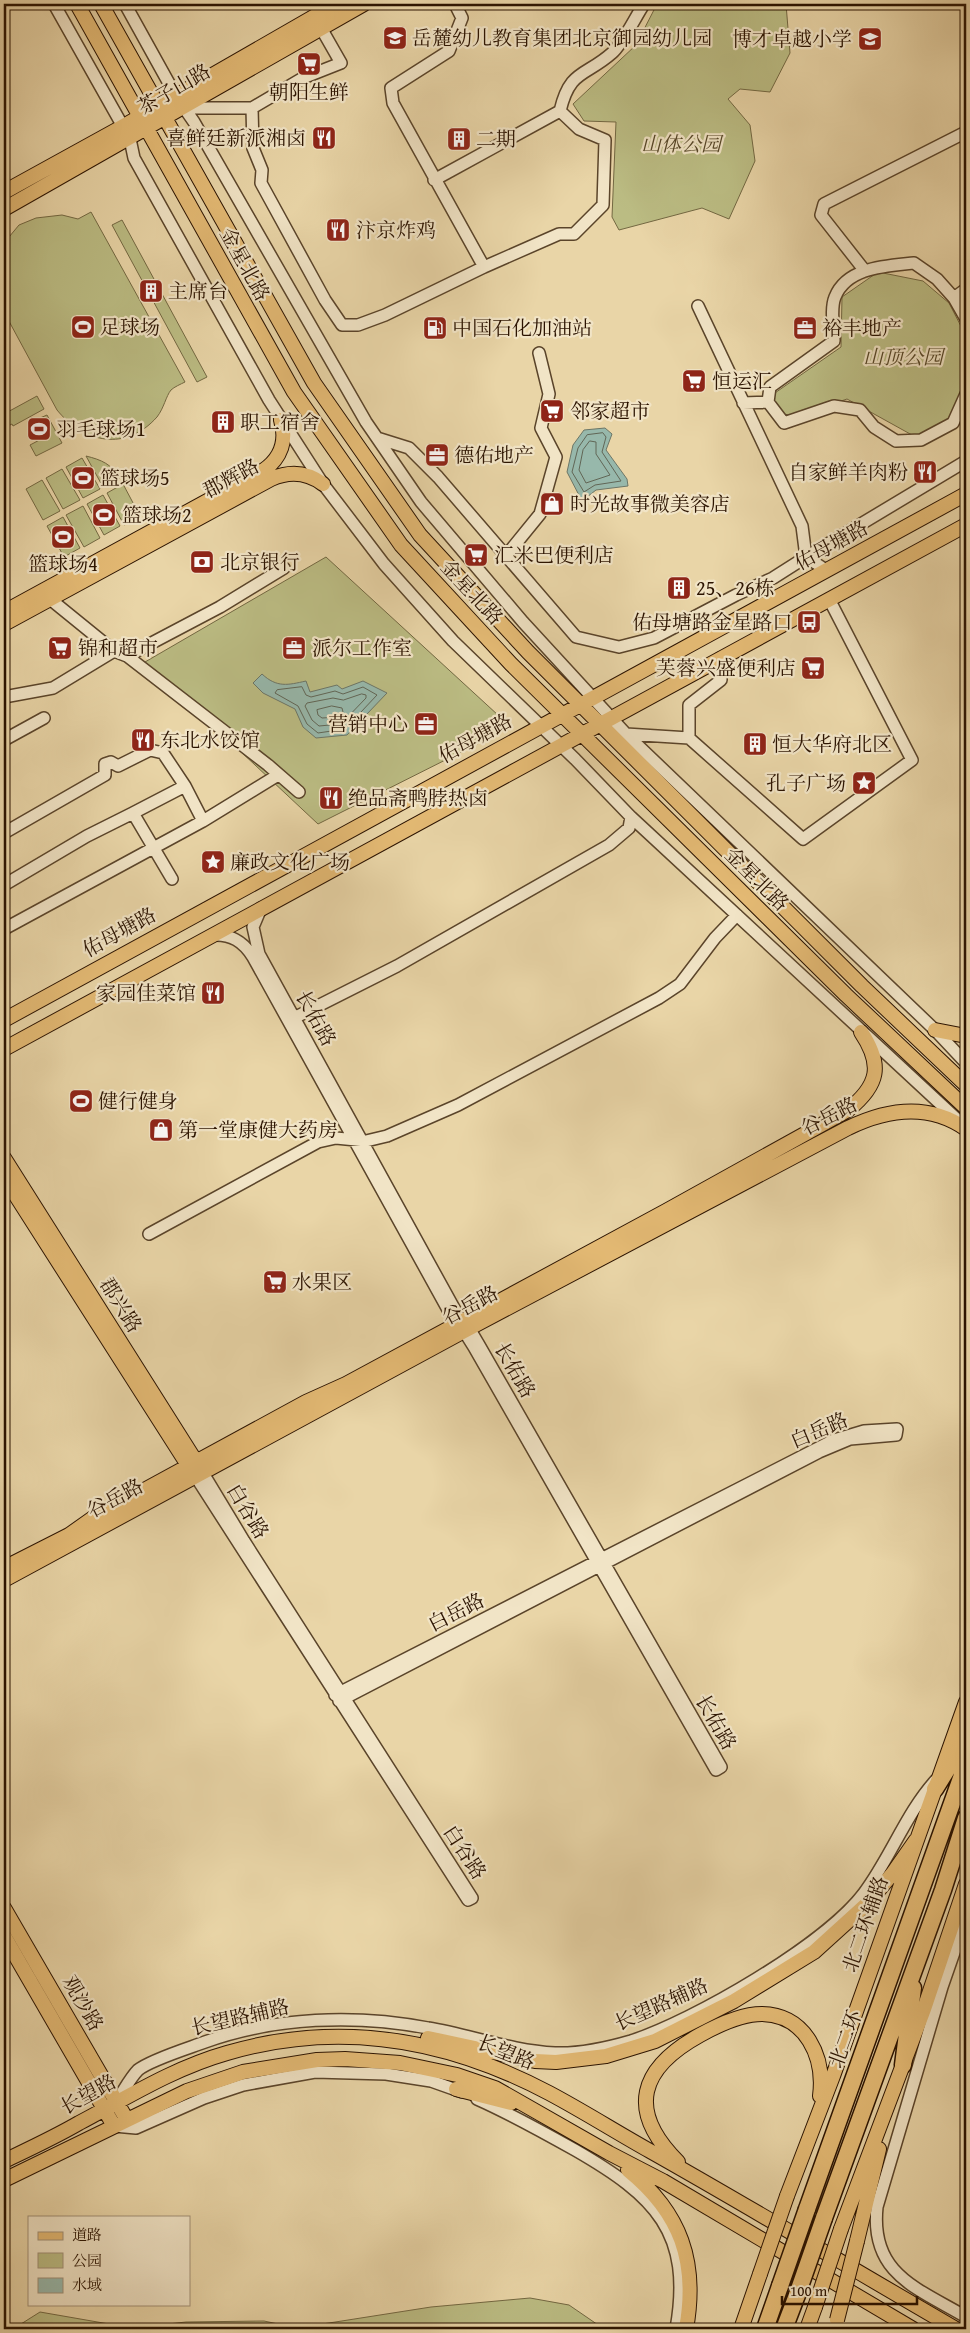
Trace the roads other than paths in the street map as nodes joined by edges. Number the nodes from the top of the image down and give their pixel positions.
1 (54, 4) edge
2 (77, 4) edge
3 (101, 4) edge
4 (125, 4) edge
5 (336, 4) edge
6 (364, 4) edge
7 (455, 4) edge
8 (644, 4) edge
9 (320, 28) junction
10 (176, 96) junction
11 (184, 108) junction
12 (252, 108) junction
13 (560, 111) junction
14 (162, 112) junction
15 (142, 123) junction
16 (966, 132) edge
17 (126, 133) junction
18 (434, 180) junction
19 (4, 192) edge
20 (4, 209) edge
21 (484, 267) junction
22 (865, 271) junction
23 (966, 289) edge
24 (954, 298) junction
25 (698, 306) dead end
26 (966, 319) edge
27 (539, 353) dead end
28 (966, 394) edge
29 (768, 402) junction
30 (744, 403) junction
31 (281, 420) junction
32 (377, 438) junction
33 (966, 461) edge
34 (323, 484) junction
35 (966, 494) edge
36 (966, 525) edge
37 (505, 557) junction
38 (806, 557) junction
39 (284, 568) dead end
40 (826, 570) junction
41 (50, 599) junction
42 (829, 599) junction
43 (4, 612) edge
44 (4, 624) edge
45 (114, 651) junction
46 (127, 656) junction
47 (720, 658) junction
48 (4, 697) edge
49 (586, 701) junction
50 (562, 714) junction
51 (44, 718) dead end
52 (605, 721) junction
53 (540, 726) junction
54 (582, 734) junction
55 (626, 734) junction
56 (689, 738) junction
57 (4, 740) edge
58 (560, 745) junction
59 (278, 775) junction
60 (185, 786) junction
61 (299, 792) dead end
62 (133, 813) junction
63 (631, 817) junction
64 (203, 821) junction
65 (4, 833) edge
66 (152, 848) junction
67 (172, 879) dead end
68 (4, 884) edge
69 (262, 907) junction
70 (737, 915) junction
71 (4, 929) edge
72 (213, 934) junction
73 (294, 1018) junction
74 (4, 1020) edge
75 (935, 1030) junction
76 (861, 1032) junction
77 (966, 1036) edge
78 (4, 1049) edge
79 (966, 1063) edge
80 (966, 1085) edge
81 (966, 1108) edge
82 (966, 1129) edge
83 (357, 1140) junction
84 (4, 1158) edge
85 (4, 1177) edge
86 (149, 1234) dead end
87 (462, 1326) junction
88 (196, 1470) junction
89 (600, 1563) junction
90 (4, 1568) edge
91 (4, 1580) edge
92 (340, 1696) junction
93 (966, 1702) edge
94 (966, 1739) edge
95 (966, 1764) edge
96 (937, 1783) junction
97 (966, 1818) edge
98 (916, 1840) junction
99 (966, 1854) edge
100 (966, 1884) edge
101 (943, 1890) junction
102 (4, 1908) edge
103 (966, 1918) edge
104 (4, 1936) edge
105 (916, 1967) junction
106 (378, 2037) junction
107 (904, 2065) junction
108 (456, 2089) junction
109 (890, 2102) junction
110 (110, 2106) junction
111 (530, 2108) junction
112 (818, 2111) junction
113 (126, 2120) junction
114 (114, 2126) junction
115 (609, 2153) junction
116 (4, 2161) edge
117 (686, 2170) junction
118 (4, 2180) edge
119 (966, 2317) edge
120 (836, 2325) edge
121 (676, 2329) edge
122 (686, 2329) edge
123 (741, 2329) edge
124 (765, 2329) edge
125 (784, 2329) edge
126 (807, 2329) edge
127 (913, 2329) edge
128 (956, 2329) edge

1 - 17 street
2 - 15 main road, 金星北路
3 - 14 main road, 金星北路
4 - 10 street
5 - 10 main road, 茶子山路
6 - 9 main road, 茶子山路
7 - 18 street
8 - 13 street
9 - 11 main road, 茶子山路
9 - 12 street
10 - 11 street
10 - 14 main road, 茶子山路
11 - 12 street
11 - 14 main road, 茶子山路
11 - 32 street
12 - 21 street
13 - 18 street
13 - 21 street
14 - 15 main road, 茶子山路
14 - 49 main road, 金星北路
15 - 17 main road, 茶子山路
15 - 50 main road, 金星北路
16 - 22 street
17 - 19 main road, 茶子山路
17 - 20 main road, 茶子山路
17 - 31 street
18 - 21 street
22 - 24 street
22 - 29 street
23 - 24 street
24 - 26 street
25 - 30 street
27 - 37 street
28 - 29 street
29 - 30 street
30 - 38 street
31 - 34 street
31 - 43 main road, 郡辉路
32 - 37 street
32 - 49 street
33 - 38 street
34 - 41 main road, 郡辉路
34 - 53 street
35 - 40 main road, 佑母塘路
36 - 42 main road
37 - 38 street
38 - 40 street
39 - 46 street
40 - 49 main road, 佑母塘路
41 - 44 main road, 郡辉路
41 - 45 street
42 - 47 main road
42 - 56 street
45 - 46 street
45 - 48 street
46 - 59 street
47 - 52 main road
47 - 56 street
49 - 50 main road, 佑母塘路
49 - 52 main road, 金星北路
50 - 53 main road, 佑母塘路
50 - 54 main road, 金星北路
51 - 57 street
52 - 54 main road
52 - 55 street
52 - 80 main road, 金星北路
53 - 58 street
53 - 74 main road, 佑母塘路
54 - 58 main road
54 - 81 main road, 金星北路
55 - 56 street
55 - 75 street
58 - 63 street
58 - 69 main road
59 - 61 street
59 - 64 street
60 - 62 street
60 - 64 street
60 - 65 street
62 - 66 street
62 - 68 street
63 - 70 street
63 - 73 street
64 - 66 street
66 - 67 street
66 - 71 street
69 - 72 main road
69 - 73 street, 长佑路
70 - 76 street
70 - 83 street
72 - 78 main road
72 - 83 street, 长佑路
73 - 83 street, 长佑路
75 - 77 main road
75 - 79 street
76 - 82 street
76 - 87 main road
82 - 87 main road, 谷岳路
83 - 86 street
83 - 87 street, 长佑路
84 - 88 main road, 郡兴路
85 - 88 main road, 郡兴路
87 - 88 main road, 谷岳路
87 - 89 street, 长佑路
88 - 90 main road
88 - 91 main road, 谷岳路
88 - 92 street, 白谷路
89 - 89 street, 长佑路
89 - 89 street, 白岳路
89 - 92 street, 白岳路
92 - 92 street, 白谷路
93 - 96 main road, 北二环辅路
94 - 96 highway
95 - 124 highway, 北二环, bridge
96 - 98 main road, 北二环辅路
96 - 110 street, 长望路辅路
97 - 101 highway, 北二环
98 - 106 main road
98 - 112 main road, 北二环辅路
99 - 101 highway
100 - 107 main road
101 - 105 highway, 北二环
102 - 110 main road, 观沙路
103 - 119 street
104 - 110 main road, 观沙路
105 - 107 highway
105 - 125 highway, 北二环, bridge
106 - 110 main road, 长望路
106 - 117 main road, 长望路
107 - 109 main road
108 - 111 main road
108 - 114 street
108 - 121 street
109 - 120 main road, bridge
109 - 126 main road, bridge
110 - 113 main road, 观沙路
110 - 114 main road, 观沙路
110 - 116 main road, 长望路
111 - 113 main road, 长望路
111 - 115 main road, 长望路
112 - 117 main road
112 - 123 main road, 北二环辅路, bridge
113 - 114 main road, 长望路
114 - 118 main road, 长望路
115 - 122 main road
115 - 127 main road, 长望路
117 - 128 main road, 长望路

